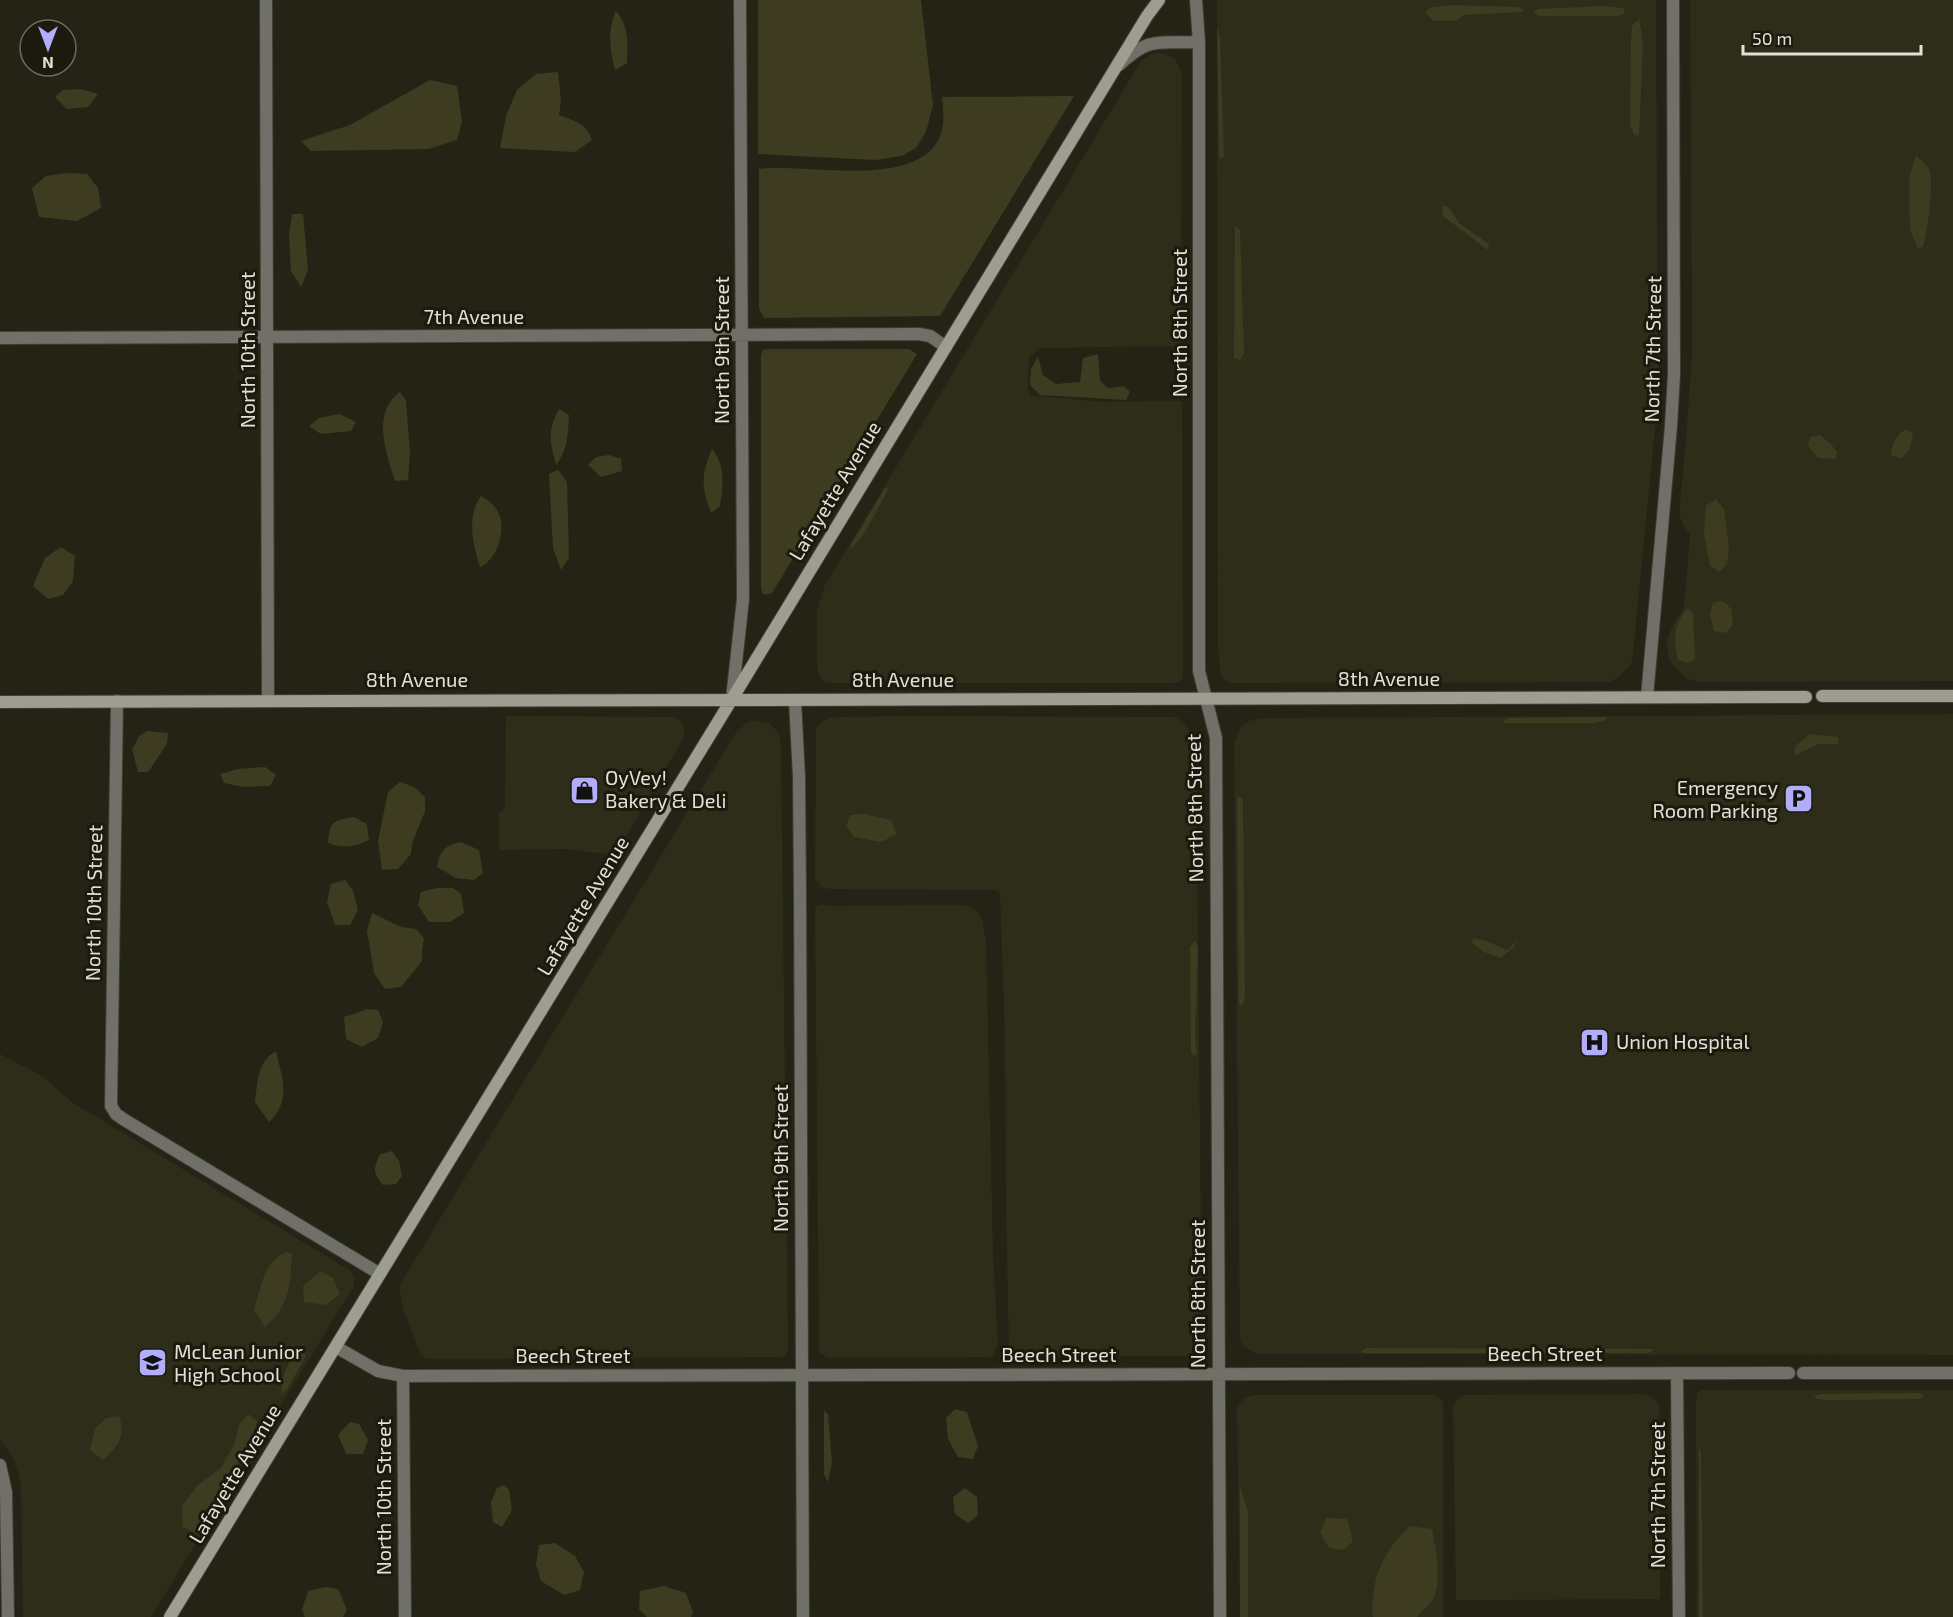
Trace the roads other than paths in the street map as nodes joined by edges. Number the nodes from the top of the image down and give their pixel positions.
1 (267, 0) edge
2 (740, 0) edge
3 (1159, 0) edge
4 (1196, 0) edge
5 (1673, 0) edge
6 (1198, 42) junction
7 (1114, 70) junction
8 (742, 335) junction
9 (267, 337) junction
10 (0, 338) edge
11 (946, 347) junction
12 (1822, 696) dead end
13 (1953, 696) edge
14 (1647, 697) junction
15 (1806, 697) dead end
16 (732, 699) junction
17 (1206, 699) junction
18 (795, 700) junction
19 (117, 701) junction
20 (268, 701) junction
21 (0, 702) edge
22 (380, 1274) junction
23 (336, 1347) junction
24 (1677, 1373) junction
25 (1789, 1373) dead end
26 (1803, 1373) dead end
27 (1953, 1373) edge
28 (1218, 1374) junction
29 (403, 1376) junction
30 (801, 1376) junction
31 (0, 1465) edge
32 (8, 1617) edge
33 (170, 1617) edge
34 (405, 1617) edge
35 (803, 1617) edge
36 (1220, 1617) edge
37 (1679, 1617) edge

1 - 9 street, North 10th Street
2 - 8 street, North 9th Street
3 - 7 street, Lafayette Avenue
4 - 6 street, North 8th Street
5 - 14 street, North 7th Street
6 - 7 street
6 - 17 street, North 8th Street
7 - 11 street, Lafayette Avenue
8 - 9 street, 7th Avenue
8 - 11 street, 7th Avenue
8 - 16 street, North 9th Street
9 - 10 street, 7th Avenue
9 - 20 street, North 10th Street
11 - 16 street, Lafayette Avenue
12 - 13 street
14 - 15 street, 8th Avenue
14 - 17 street, 8th Avenue
16 - 18 street, 8th Avenue
16 - 20 street, 8th Avenue
16 - 22 street, Lafayette Avenue
17 - 18 street, 8th Avenue
17 - 28 street, North 8th Street
18 - 30 street, North 9th Street
19 - 20 street, 8th Avenue
19 - 21 street, 8th Avenue
19 - 22 street, North 10th Street
22 - 23 street, Lafayette Avenue
23 - 29 street, Beech Street
23 - 33 street, Lafayette Avenue
24 - 25 street, Beech Street
24 - 28 street, Beech Street
24 - 37 street, North 7th Street
26 - 27 street
28 - 30 street, Beech Street
28 - 36 street, North 8th Street
29 - 30 street, Beech Street
29 - 34 street, North 10th Street
30 - 35 street, North 9th Street
31 - 32 street

